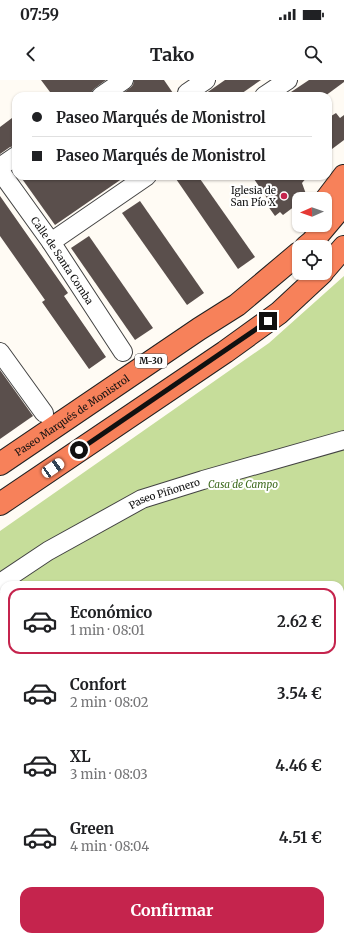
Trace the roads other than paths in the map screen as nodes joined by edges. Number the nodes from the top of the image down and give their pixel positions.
1 (124, 80) edge
2 (206, 80) edge
3 (288, 80) edge
4 (186, 90) edge
5 (108, 92) edge
6 (270, 92) edge
7 (12, 159) edge
8 (0, 167) edge
9 (0, 171) edge
10 (344, 176) edge
11 (141, 180) edge
12 (332, 192) edge
13 (344, 204) edge
14 (301, 232) edge
15 (314, 240) edge
16 (51, 242) junction
17 (344, 247) edge
18 (292, 259) edge
19 (332, 261) edge
20 (280, 268) junction
21 (314, 280) edge
22 (122, 352) dead end
23 (2, 359) edge
24 (44, 413) dead end
25 (344, 440) edge
26 (0, 464) edge
27 (0, 504) edge
28 (3, 581) edge

1 - 5 street
2 - 4 street
3 - 6 street
7 - 8 street
9 - 16 street, Calle de Santa Comba
10 - 12 highway
11 - 16 street
13 - 15 highway
14 - 20 highway
16 - 22 street, Calle de Santa Comba
17 - 19 highway
18 - 20 highway, Paseo Marqués de Monistrol / M-30
20 - 26 highway, Paseo Marqués de Monistrol / M-30
21 - 27 highway
23 - 24 street
25 - 28 street, Paseo Piñonero

